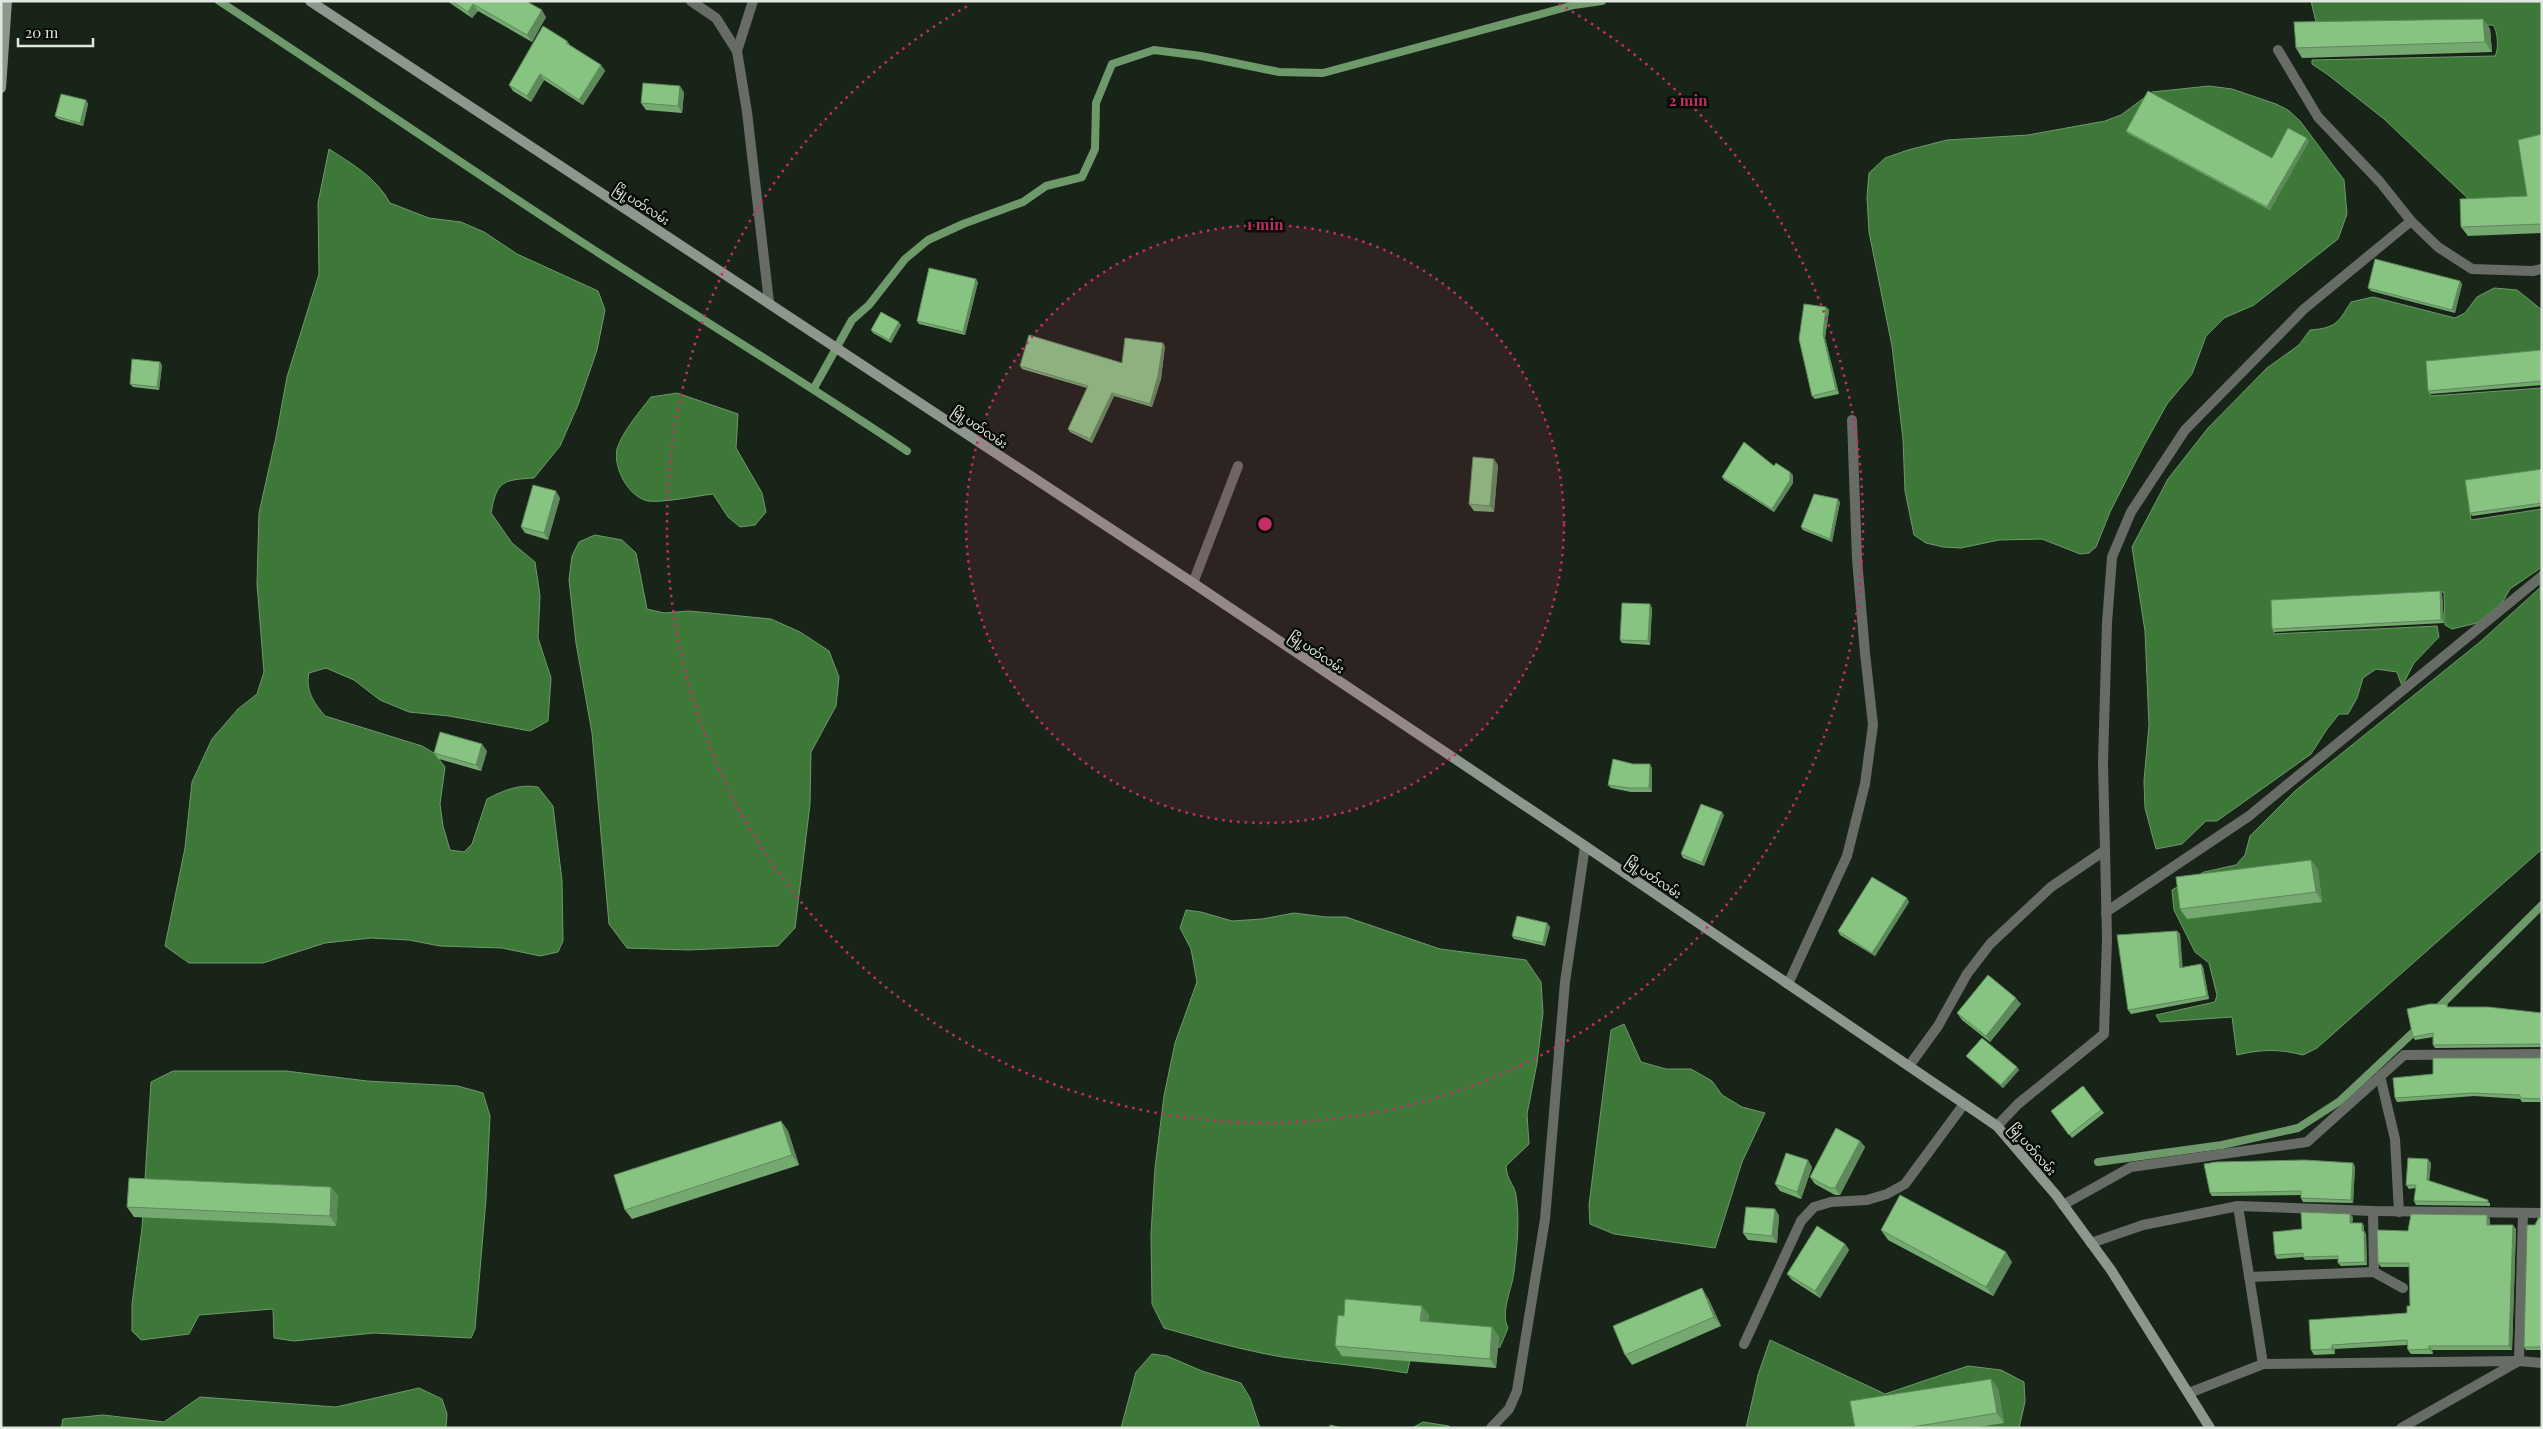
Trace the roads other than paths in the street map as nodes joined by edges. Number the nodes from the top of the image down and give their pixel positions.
1 (6, 1) edge
2 (310, 1) edge
3 (691, 1) edge
4 (754, 1) edge
5 (2278, 50) dead end
6 (737, 51) junction
7 (1, 88) edge
8 (2411, 221) junction
9 (2542, 269) edge
10 (769, 302) junction
11 (1852, 420) dead end
12 (1238, 466) dead end
13 (2542, 576) edge
14 (1193, 583) junction
15 (1585, 846) junction
16 (2104, 851) junction
17 (2106, 912) junction
18 (1788, 984) junction
19 (2542, 1054) edge
20 (1909, 1066) junction
21 (2380, 1076) junction
22 (1964, 1104) junction
23 (1997, 1126) junction
24 (2063, 1205) junction
25 (2238, 1206) junction
26 (2373, 1211) junction
27 (2399, 1212) junction
28 (2523, 1213) junction
29 (2542, 1213) edge
30 (2091, 1243) junction
31 (2374, 1272) junction
32 (2249, 1277) junction
33 (2403, 1288) dead end
34 (1744, 1344) dead end
35 (2520, 1361) junction
36 (2542, 1363) edge
37 (2263, 1364) junction
38 (2189, 1393) junction
39 (1491, 1428) edge
40 (2210, 1428) edge
41 (2401, 1428) edge

1 - 7 main road
2 - 10 main road, မြို့ပတ်လမ်း
3 - 6 street
4 - 6 street
5 - 8 street
6 - 10 street
8 - 9 street
8 - 16 street
10 - 14 main road, မြို့ပတ်လမ်း
11 - 18 street
12 - 14 street
13 - 17 street
14 - 15 main road, မြို့ပတ်လမ်း
15 - 18 main road, မြို့ပတ်လမ်း
15 - 39 street
16 - 17 street
16 - 20 street
17 - 23 street
18 - 20 main road, မြို့ပတ်လမ်း
19 - 21 street
20 - 22 main road, မြို့ပတ်လမ်း
21 - 24 street
21 - 27 street
22 - 23 main road, မြို့ပတ်လမ်း
22 - 34 street
23 - 24 main road, မြို့ပတ်လမ်း
24 - 30 main road, မြို့ပတ်လမ်း
25 - 26 street
25 - 30 street
25 - 32 street
26 - 27 street
26 - 31 street
27 - 28 street
28 - 29 street
28 - 35 street
30 - 38 main road, မြို့ပတ်လမ်း
31 - 32 street
31 - 33 street
32 - 37 street
35 - 36 street
35 - 37 street
35 - 41 street
37 - 38 street
38 - 40 main road, မြို့ပတ်လမ်း

